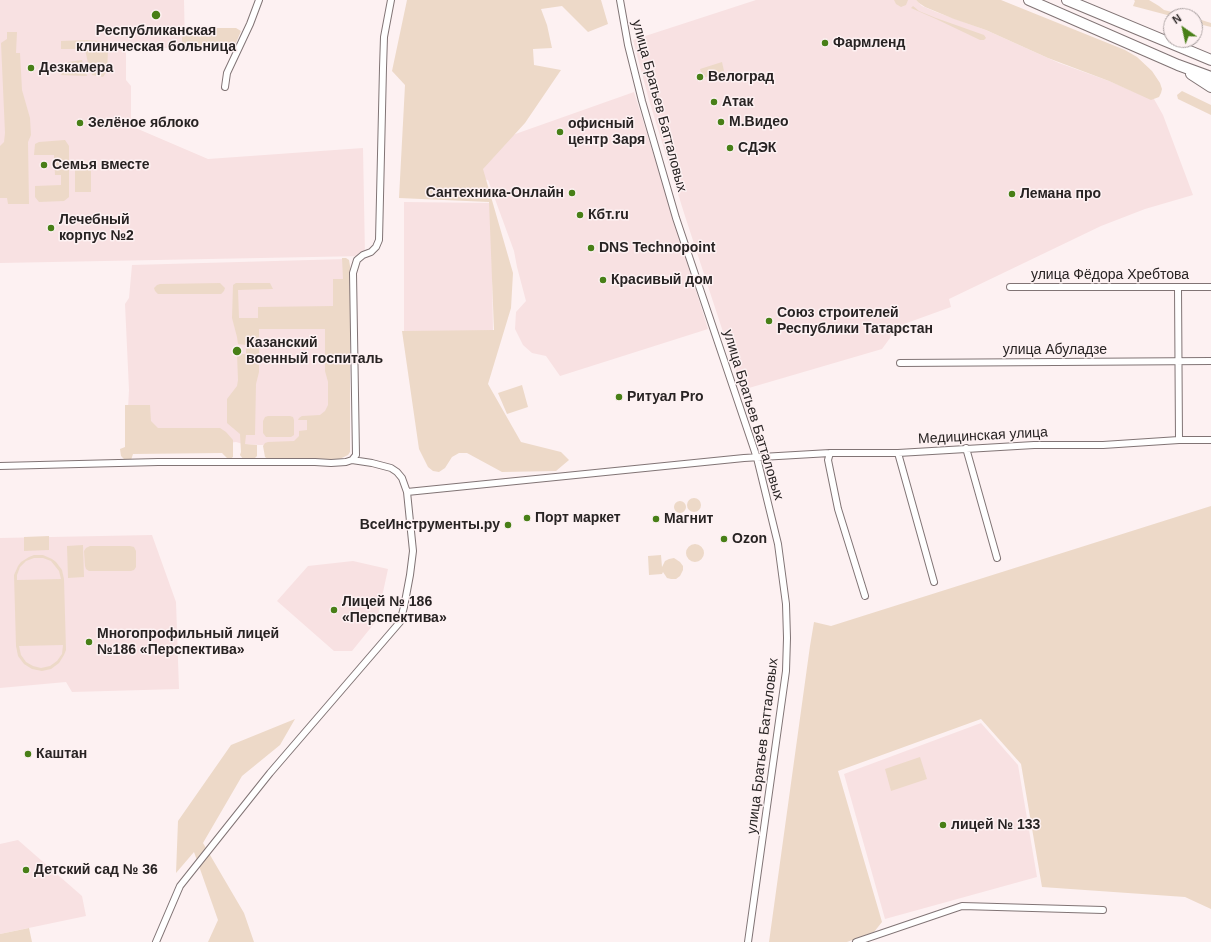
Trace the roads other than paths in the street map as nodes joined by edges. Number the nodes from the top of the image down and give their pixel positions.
1 (258, 0) edge
2 (391, 0) edge
3 (620, 0) edge
4 (1029, 0) edge
5 (1067, 0) edge
6 (1163, 39) edge
7 (1185, 48) joint
8 (1211, 53) edge
9 (1211, 60) edge
10 (1178, 64) junction
11 (1211, 77) edge
12 (225, 87) dead end
13 (1211, 87) edge
14 (1010, 287) dead end
15 (1211, 287) edge
16 (1178, 288) junction
17 (1211, 361) edge
18 (1178, 362) junction
19 (900, 363) dead end
20 (1179, 440) junction
21 (1211, 440) edge
22 (966, 448) junction
23 (830, 453) junction
24 (898, 453) junction
25 (757, 458) junction
26 (352, 460) junction
27 (0, 466) edge
28 (407, 492) junction
29 (996, 558) dead end
30 (934, 582) dead end
31 (866, 596) dead end
32 (1103, 910) dead end
33 (156, 942) edge
34 (748, 942) edge
35 (856, 942) edge

1 - 12 street
2 - 26 street
3 - 25 street, улица Братьев Батталовых
4 - 10 main road
5 - 6 main road
7 - 8 main road
7 - 9 main road
10 - 11 main road
10 - 13 main road
14 - 16 street, улица Фёдора Хребтова
15 - 16 street, улица Фёдора Хребтова
16 - 18 street
17 - 18 street, улица Абуладзе
18 - 19 street, улица Абуладзе
18 - 20 street
20 - 21 street, Медицинская улица
20 - 22 street, Медицинская улица
22 - 24 street, Медицинская улица
22 - 29 street
23 - 24 street, Медицинская улица
23 - 25 street, Медицинская улица
23 - 31 street
24 - 30 street
25 - 28 street, Медицинская улица
25 - 34 street, улица Братьев Батталовых
26 - 27 street
26 - 28 street
28 - 33 street
32 - 35 street

